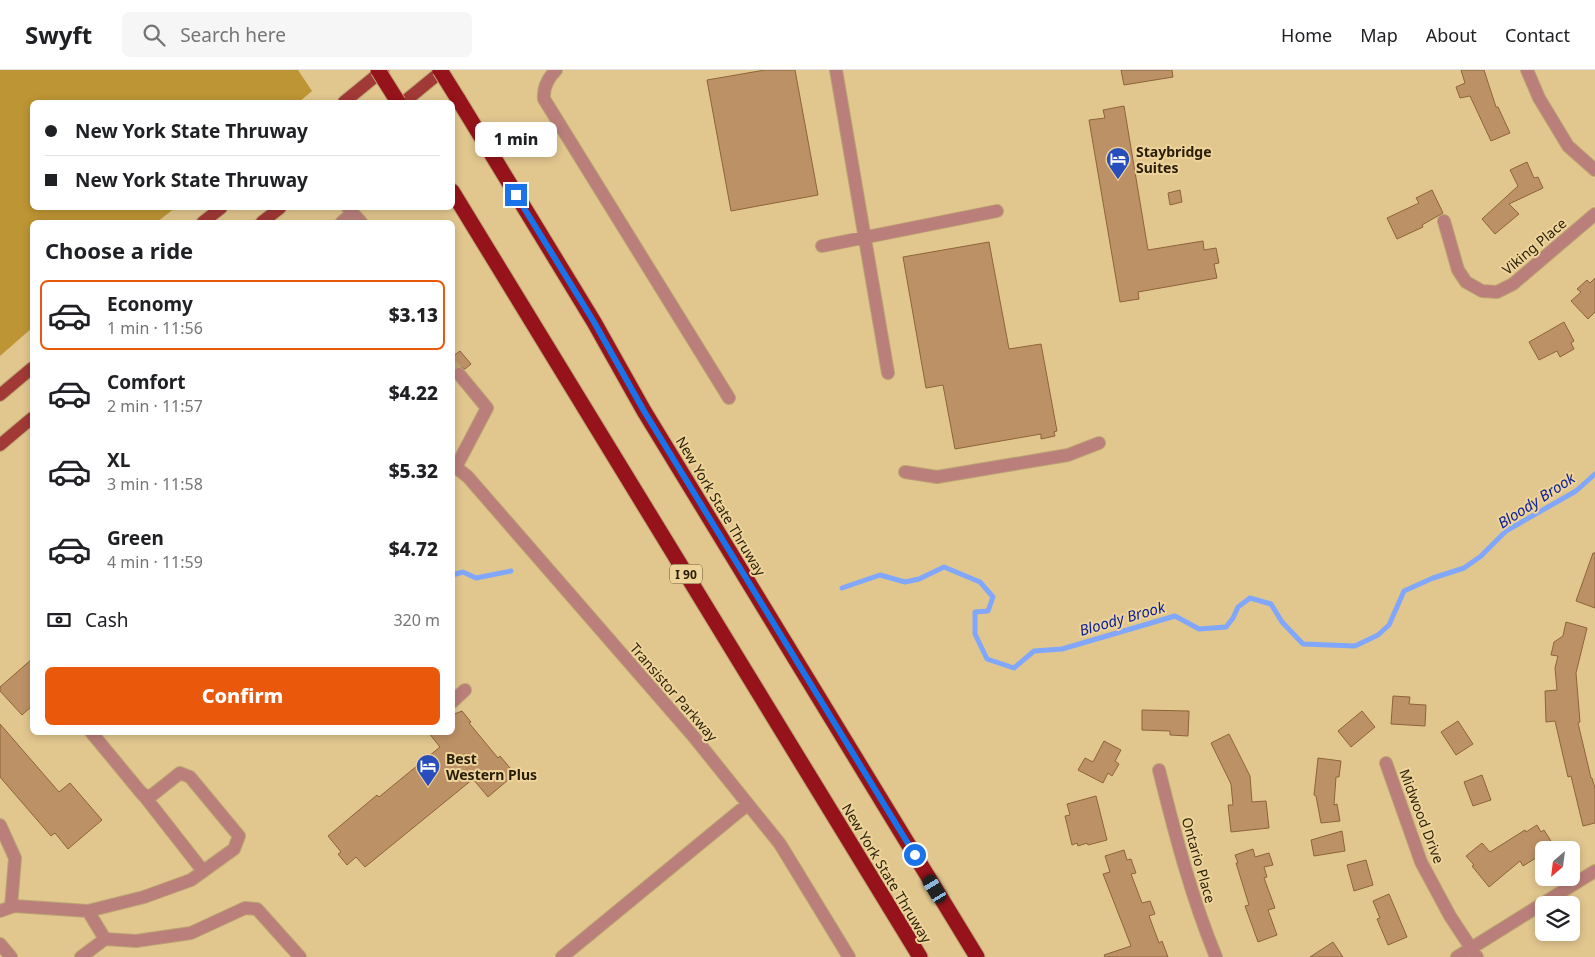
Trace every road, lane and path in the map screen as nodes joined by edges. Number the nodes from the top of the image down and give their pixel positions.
1 (378, 70) edge
2 (383, 70) edge
3 (442, 70) edge
4 (556, 70) edge
5 (836, 70) edge
6 (1527, 70) edge
7 (346, 100) edge
8 (397, 100) edge
9 (406, 100) edge
10 (1595, 170) edge
11 (455, 196) edge
12 (219, 210) edge
13 (277, 210) edge
14 (997, 211) dead end
15 (1595, 214) edge
16 (206, 220) edge
17 (265, 220) edge
18 (1444, 221) dead end
19 (865, 237) junction
20 (822, 246) dead end
21 (30, 370) edge
22 (888, 373) dead end
23 (459, 374) tunnel mouth
24 (0, 395) edge
25 (729, 398) dead end
26 (30, 420) edge
27 (1099, 443) dead end
28 (0, 445) edge
29 (455, 463) edge
30 (455, 466) edge
31 (905, 472) dead end
32 (465, 690) dead end
33 (455, 699) edge
34 (94, 735) edge
35 (1386, 763) dead end
36 (1159, 770) dead end
37 (142, 793) junction
38 (748, 804) junction
39 (0, 825) edge
40 (203, 871) junction
41 (1595, 871) edge
42 (5, 909) edge
43 (88, 911) junction
44 (105, 939) junction
45 (0, 944) edge
46 (1474, 953) edge
47 (12, 957) edge
48 (81, 957) edge
49 (300, 957) edge
50 (562, 957) edge
51 (849, 957) edge
52 (920, 957) edge
53 (977, 957) edge
54 (1216, 957) edge
55 (1457, 957) edge

1 - 8 highway, bridge
2 - 7 main road
3 - 9 main road
3 - 53 highway, New York State Thruway, bridge
4 - 25 street
5 - 19 street
6 - 10 street
11 - 52 highway, New York State Thruway / I 90
12 - 16 main road
13 - 17 main road
14 - 19 street
15 - 18 street, Viking Place
19 - 20 street
19 - 22 street
21 - 24 main road
23 - 29 street
26 - 28 main road
27 - 31 street
30 - 38 street, Transistor Parkway
32 - 33 street
34 - 37 street
35 - 46 street, Midwood Drive
36 - 54 street, Ontario Place
37 - 40 street
37 - 40 street
38 - 50 street
38 - 51 street, Transistor Parkway
39 - 42 street
40 - 43 street
41 - 46 street
42 - 43 street
43 - 44 street
44 - 48 street
44 - 49 street
45 - 47 street
46 - 55 street

